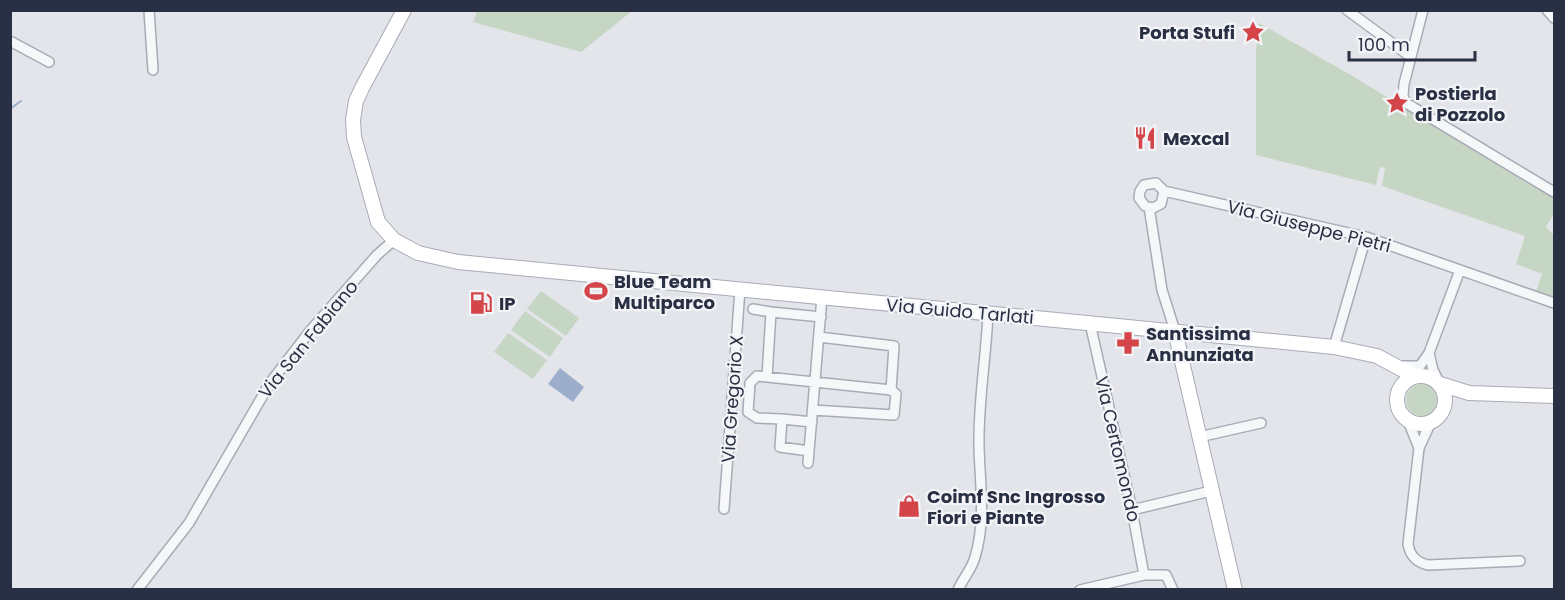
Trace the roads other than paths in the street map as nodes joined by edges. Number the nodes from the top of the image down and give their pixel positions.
1 (149, 10) edge
2 (404, 10) edge
3 (1347, 10) edge
4 (1548, 10) edge
5 (1422, 12) edge
6 (1554, 18) edge
7 (10, 41) edge
8 (1411, 57) junction
9 (48, 62) dead end
10 (153, 70) dead end
11 (1164, 191) junction
12 (1554, 192) edge
13 (1149, 207) junction
14 (1366, 237) junction
15 (394, 240) junction
16 (526, 268) junction
17 (1460, 270) junction
18 (660, 281) junction
19 (603, 283) junction
20 (700, 285) junction
21 (740, 289) junction
22 (822, 297) junction
23 (1554, 303) edge
24 (753, 309) dead end
25 (771, 312) junction
26 (988, 314) junction
27 (821, 317) junction
28 (1090, 323) junction
29 (1174, 331) junction
30 (819, 337) junction
31 (1334, 347) junction
32 (1429, 353) junction
33 (1391, 364) junction
34 (1417, 371) junction
35 (767, 377) junction
36 (815, 381) junction
37 (1440, 384) junction
38 (1400, 388) junction
39 (891, 390) junction
40 (1469, 393) junction
41 (1554, 396) edge
42 (1444, 408) junction
43 (813, 410) junction
44 (782, 419) junction
45 (1408, 421) junction
46 (812, 422) junction
47 (1431, 422) junction
48 (1261, 423) dead end
49 (1199, 437) junction
50 (1419, 448) junction
51 (809, 451) junction
52 (808, 463) dead end
53 (1212, 491) junction
54 (724, 509) dead end
55 (1132, 510) junction
56 (1520, 561) dead end
57 (1144, 575) junction
58 (137, 590) edge
59 (958, 590) edge
60 (1080, 590) edge
61 (1173, 590) edge
62 (1235, 590) edge

1 - 10 street
2 - 15 main road
3 - 8 street
4 - 6 street
5 - 8 street
7 - 9 street
8 - 12 street
11 - 13 street
11 - 13 street, Via Giuseppe Pietri
11 - 14 street, Via Giuseppe Pietri
13 - 29 street
14 - 17 street, Via Giuseppe Pietri
14 - 31 street
15 - 16 main road
15 - 58 street, Via San Fabiano
16 - 18 main road, Via Guido Tarlati
16 - 19 main road
17 - 23 street, Via Giuseppe Pietri
17 - 32 street
18 - 19 main road
18 - 20 main road, Via Guido Tarlati
19 - 20 main road
20 - 21 main road, Via Guido Tarlati
21 - 22 main road, Via Guido Tarlati
21 - 54 street, Via Gregorio X
22 - 26 main road, Via Guido Tarlati
22 - 27 street
24 - 25 street
25 - 27 street
25 - 35 street
26 - 28 main road, Via Guido Tarlati
26 - 59 street
27 - 30 street
28 - 29 main road, Via Guido Tarlati
28 - 55 street, Via Certomondo
29 - 31 main road, Via Guido Tarlati
29 - 49 main road
30 - 36 street
30 - 39 street
31 - 33 main road, Via Guido Tarlati
32 - 34 street
32 - 37 street
33 - 34 main road, Via Guido Tarlati
33 - 38 main road
34 - 37 main road
34 - 38 main road
35 - 36 street
35 - 44 street
36 - 39 street
36 - 43 street
37 - 40 main road
37 - 42 main road
38 - 45 main road
39 - 43 street
40 - 41 main road
40 - 42 main road
42 - 47 main road
43 - 46 street
44 - 46 street
44 - 51 street
45 - 47 main road
45 - 50 street
46 - 51 street
47 - 50 street
48 - 49 street
49 - 53 main road
50 - 56 street
51 - 52 street
53 - 55 street
53 - 62 main road
55 - 57 street, Via Certomondo
57 - 60 street
57 - 61 street

